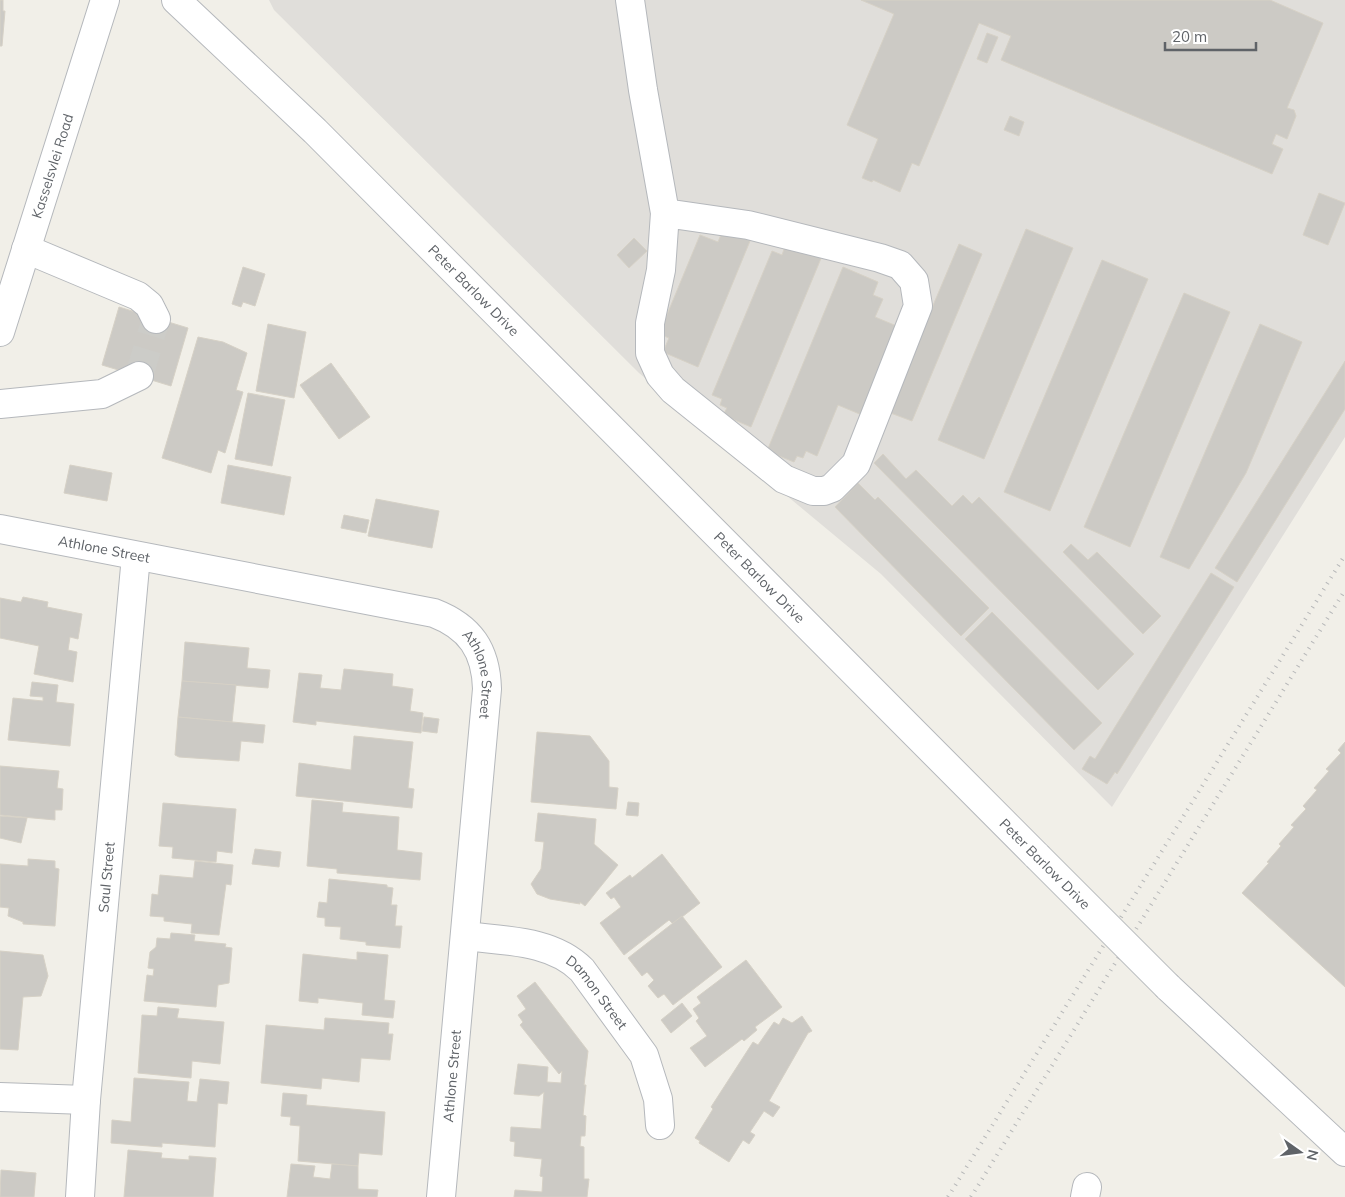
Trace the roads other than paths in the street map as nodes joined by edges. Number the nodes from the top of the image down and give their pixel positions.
1 (105, 0) edge
2 (176, 0) edge
3 (630, 0) edge
4 (665, 213) junction
5 (26, 249) junction
6 (156, 319) dead end
7 (0, 332) edge
8 (140, 376) dead end
9 (0, 404) edge
10 (0, 529) edge
11 (136, 556) junction
12 (465, 936) junction
13 (0, 1097) edge
14 (86, 1100) junction
15 (660, 1125) dead end
16 (1345, 1152) edge
17 (80, 1197) edge
18 (441, 1197) edge

1 - 5 street, Kasselsvlei Road
2 - 16 street, Peter Barlow Drive, bridge
3 - 4 street
4 - 4 street
5 - 6 street
5 - 7 street, Kasselsvlei Road
8 - 9 street
10 - 11 street, Athlone Street
11 - 12 street, Athlone Street
11 - 14 street, Saul Street
12 - 15 street, Damon Street
12 - 18 street, Athlone Street
13 - 14 street
14 - 17 street, Saul Street

